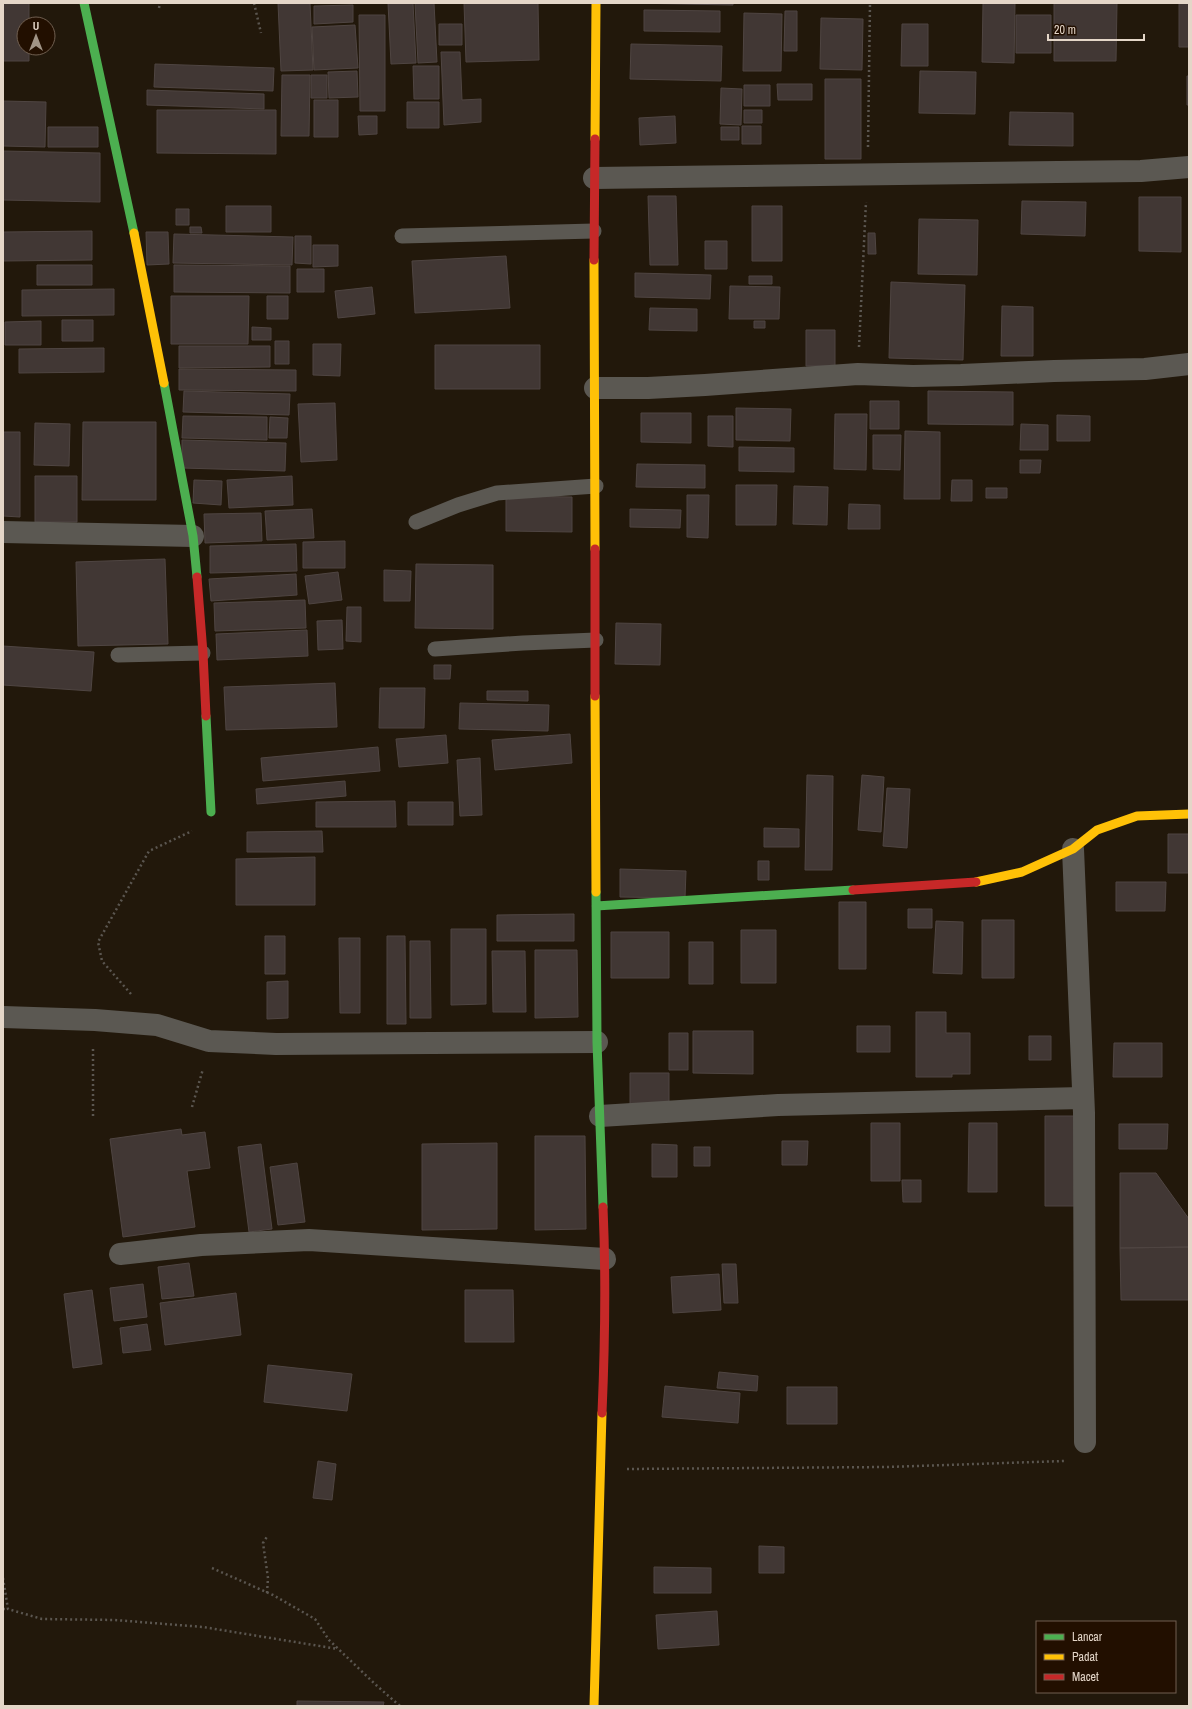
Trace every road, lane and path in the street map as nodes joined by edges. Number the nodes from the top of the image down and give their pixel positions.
1 (84, 3) edge
2 (160, 3) edge
3 (254, 3) edge
4 (596, 3) edge
5 (159, 8) dead end
6 (261, 33) dead end
7 (1189, 168) edge
8 (594, 178) junction
9 (594, 231) junction
10 (402, 236) dead end
11 (1189, 364) edge
12 (595, 388) junction
13 (596, 486) junction
14 (416, 522) dead end
15 (3, 532) edge
16 (193, 536) junction
17 (596, 640) junction
18 (435, 650) dead end
19 (203, 653) junction
20 (118, 655) dead end
21 (211, 812) joint
22 (1189, 814) edge
23 (1073, 849) junction
24 (596, 906) junction
25 (3, 1017) edge
26 (95, 1020) junction
27 (158, 1025) junction
28 (209, 1041) junction
29 (597, 1042) junction
30 (1083, 1098) junction
31 (192, 1107) dead end
32 (93, 1116) dead end
33 (600, 1116) junction
34 (120, 1254) dead end
35 (605, 1259) junction
36 (1085, 1442) joint
37 (599, 1469) junction
38 (268, 1536) dead end
39 (212, 1568) dead end
40 (3, 1578) edge
41 (266, 1593) junction
42 (3, 1608) edge
43 (8, 1608) junction
44 (338, 1649) junction
45 (400, 1706) edge
46 (594, 1706) edge

1 - 16 street
2 - 5 path
3 - 6 path
4 - 8 street
7 - 8 street
8 - 9 street
9 - 10 lane
9 - 12 street
11 - 12 street
12 - 13 street
13 - 14 lane
13 - 17 street
15 - 16 street
16 - 19 street
17 - 18 lane
17 - 24 street
19 - 20 lane
19 - 21 street
21 - 27 path
22 - 23 street
23 - 24 street
23 - 30 street
24 - 29 street
25 - 26 street
26 - 27 street
26 - 32 path
27 - 28 street
28 - 29 street
28 - 31 path
29 - 33 street
30 - 33 street
30 - 36 street
33 - 35 street
34 - 35 street
35 - 37 street
36 - 37 path
37 - 46 street
38 - 41 path
39 - 41 path
40 - 43 path
41 - 44 path
42 - 43 path
43 - 44 path
44 - 45 path

